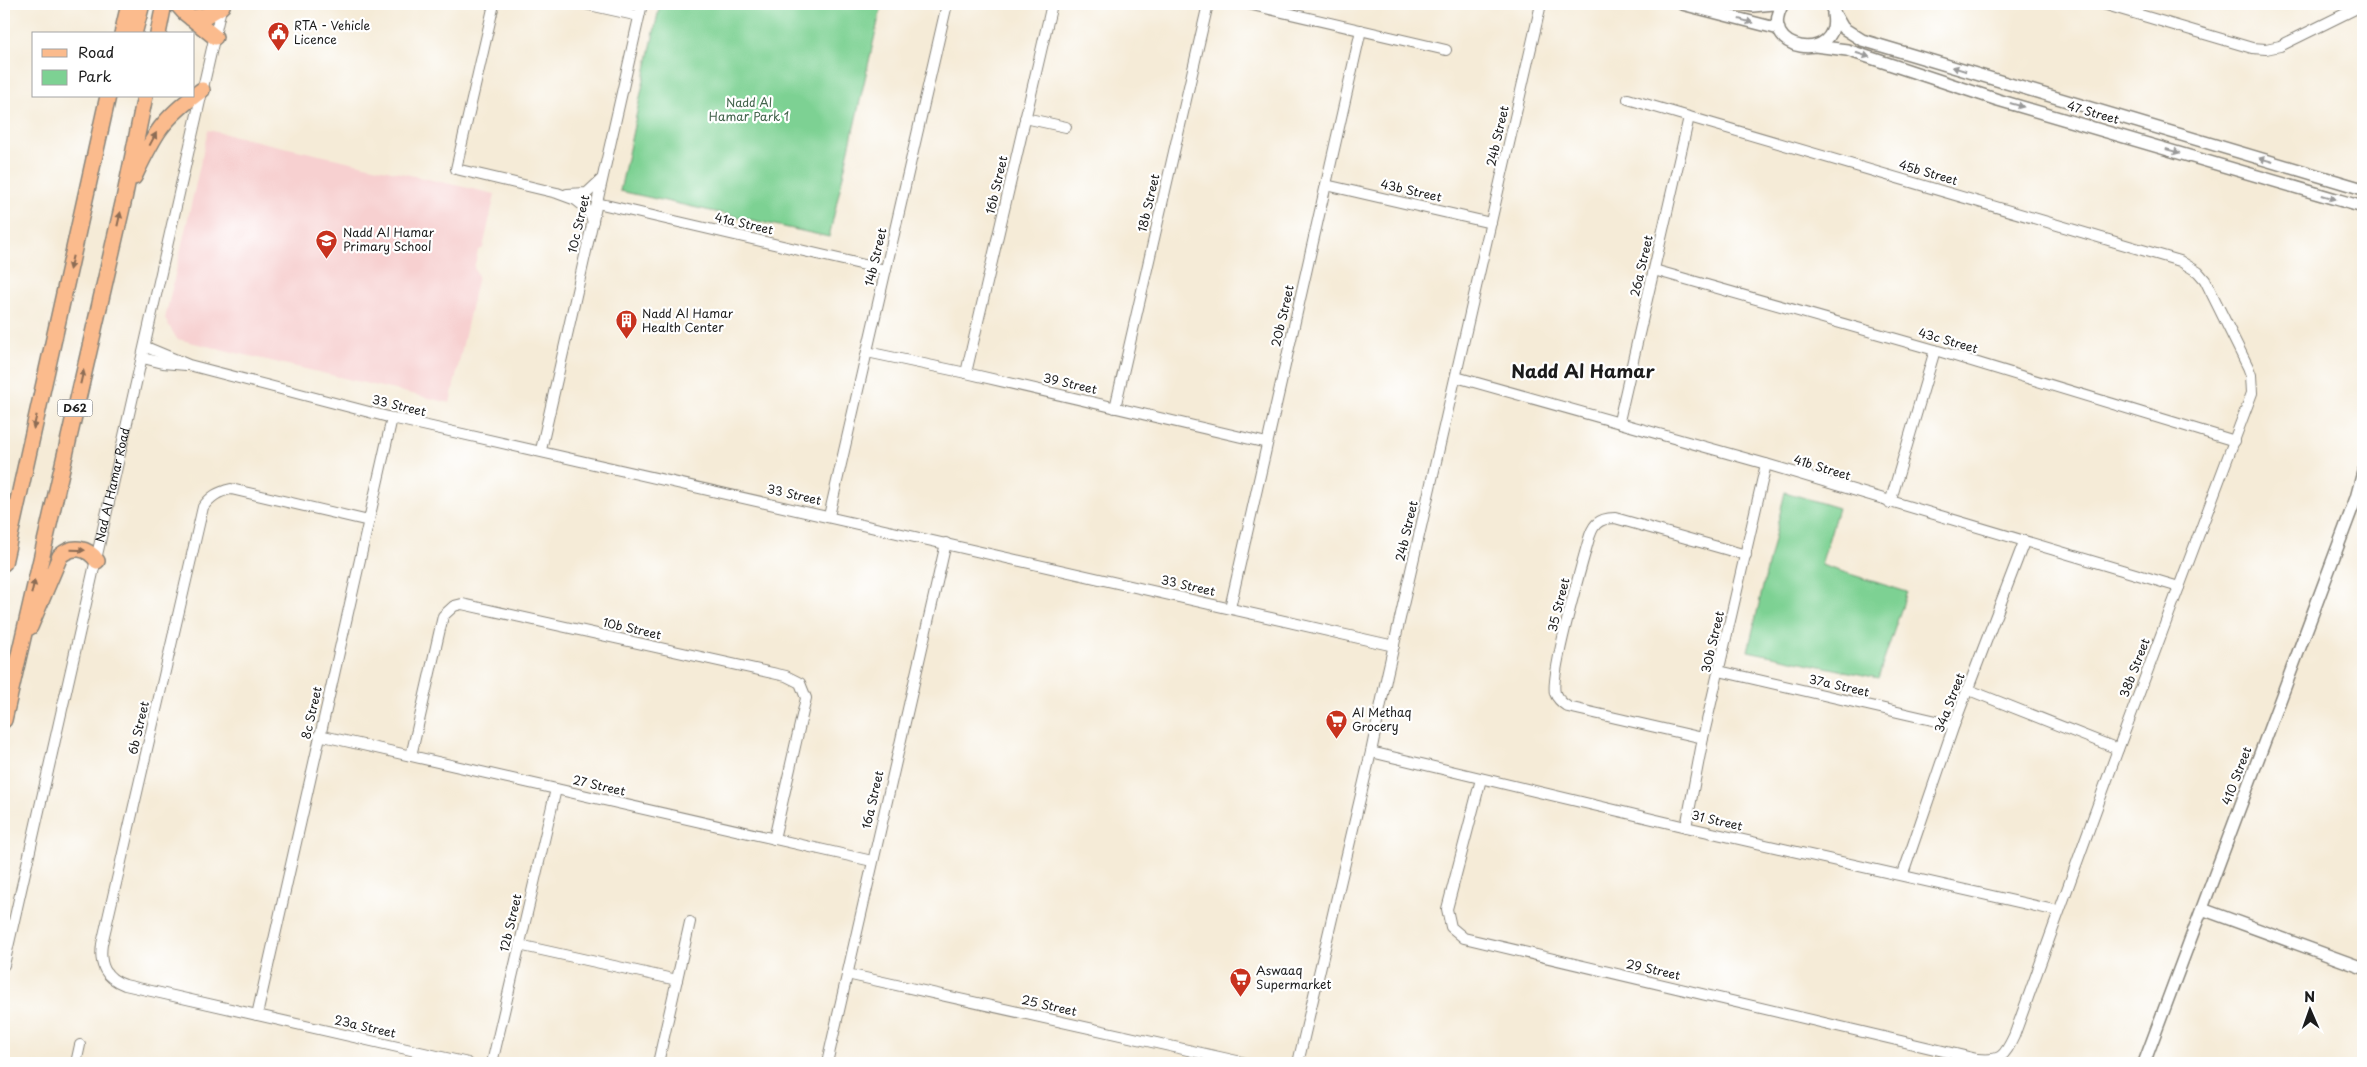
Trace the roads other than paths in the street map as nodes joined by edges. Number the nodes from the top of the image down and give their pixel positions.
1 (129, 4) edge
2 (142, 4) edge
3 (164, 4) edge
4 (177, 4) edge
5 (494, 4) edge
6 (584, 4) edge
7 (642, 4) edge
8 (947, 4) edge
9 (1052, 4) edge
10 (1208, 4) edge
11 (1248, 4) edge
12 (1541, 4) edge
13 (1682, 4) edge
14 (1742, 4) edge
15 (1774, 4) edge
16 (1782, 4) edge
17 (2103, 4) edge
18 (222, 5) edge
19 (2363, 5) edge
20 (1831, 6) edge
21 (639, 16) junction
22 (192, 18) junction
23 (1779, 29) junction
24 (1361, 30) junction
25 (122, 32) edge
26 (135, 32) edge
27 (158, 32) edge
28 (215, 37) junction
29 (1815, 46) junction
30 (1446, 50) dead end
31 (202, 90) junction
32 (195, 95) edge
33 (108, 98) edge
34 (119, 98) edge
35 (145, 98) edge
36 (190, 98) edge
37 (1628, 99) dead end
38 (1690, 117) junction
39 (1025, 118) junction
40 (1066, 127) dead end
41 (604, 177) junction
42 (1326, 185) junction
43 (2363, 189) edge
44 (557, 193) junction
45 (124, 199) junction
46 (597, 203) junction
47 (2363, 207) edge
48 (593, 222) junction
49 (1492, 222) junction
50 (79, 227) junction
51 (886, 270) junction
52 (1654, 270) junction
53 (2209, 290) joint
54 (146, 347) junction
55 (1935, 350) junction
56 (867, 352) junction
57 (143, 358) junction
58 (189, 365) junction
59 (966, 373) junction
60 (1456, 377) junction
61 (1115, 408) junction
62 (392, 418) junction
63 (1619, 421) junction
64 (2234, 441) junction
65 (1267, 443) junction
66 (540, 450) junction
67 (1766, 464) junction
68 (2363, 472) edge
69 (2363, 486) edge
70 (2356, 498) junction
71 (1890, 503) junction
72 (829, 516) junction
73 (369, 521) junction
74 (2024, 542) junction
75 (946, 543) junction
76 (1746, 555) junction
77 (97, 561) junction
78 (4, 563) edge
79 (2179, 587) junction
80 (1230, 608) junction
81 (19, 646) junction
82 (1394, 646) junction
83 (1719, 671) junction
84 (1969, 690) junction
85 (4, 720) edge
86 (1954, 725) junction
87 (319, 735) junction
88 (1703, 738) junction
89 (2118, 749) junction
90 (1372, 752) junction
91 (411, 756) junction
92 (1481, 779) junction
93 (556, 789) junction
94 (1686, 827) junction
95 (774, 839) junction
96 (872, 862) junction
97 (1902, 874) junction
98 (2202, 909) junction
99 (2058, 911) junction
100 (690, 922) dead end
101 (519, 945) junction
102 (4, 965) edge
103 (2363, 968) edge
104 (847, 974) junction
105 (677, 980) junction
106 (256, 1015) junction
107 (80, 1045) dead end
108 (2001, 1057) joint
109 (76, 1063) edge
110 (468, 1063) edge
111 (492, 1063) edge
112 (658, 1063) edge
113 (827, 1063) edge
114 (1246, 1063) edge
115 (1298, 1063) edge
116 (2144, 1063) edge

1 - 25 main road
2 - 26 main road
3 - 27 main road
4 - 22 main road
5 - 44 street
6 - 21 street
7 - 21 street, 10c Street
8 - 51 street, 14b Street
9 - 39 street, 16b Street
10 - 61 street, 18b Street
11 - 24 street
12 - 49 street, 24b Street
13 -> 23 street
14 - 15 street
16 - 23 street
17 - 19 street
18 - 22 main road
18 - 28 street, Nad Al Hamar Road
20 - 29 street
43 -> 20 street, 47 Street
21 - 41 street, 10c Street
22 - 28 main road
23 - 29 street, 47 Street
24 - 30 street
24 - 42 street, 20b Street
28 - 31 street, Nad Al Hamar Road
29 -> 47 street, 47 Street
32 -> 31 main road
31 - 54 street, Nad Al Hamar Road
33 - 50 main road, D62
34 - 50 main road
35 - 45 main road, D62
45 -> 36 main road
37 - 38 street, 45b Street
38 - 52 street, 26a Street
38 - 53 street, 45b Street
39 - 40 street
39 - 59 street, 16b Street
41 - 44 street
41 - 46 street, 10c Street
42 - 49 street, 43b Street
42 - 65 street, 20b Street
44 - 48 street
81 -> 45 main road, D62
46 - 48 street, 10c Street
46 - 51 street, 41a Street
48 - 66 street, 10c Street
49 - 60 street, 24b Street
50 -> 78 main road, D62
51 - 56 street, 14b Street
52 - 55 street, 43c Street
52 - 63 street, 26a Street
53 - 64 street, 38b Street
54 - 57 street, Nad Al Hamar Road
54 - 58 street, 33 Street
55 - 64 street, 43c Street
55 - 71 street
56 - 59 street, 39 Street
56 - 72 street, 14b Street
57 - 58 street, 33 Street
57 - 77 street, Nad Al Hamar Road
58 - 62 street, 33 Street
59 - 61 street, 39 Street
60 - 63 street, 41b Street
60 - 82 street, 24b Street
61 - 65 street, 39 Street
62 - 66 street, 33 Street
62 - 73 street, 8c Street
63 - 67 street, 41b Street
64 - 79 street, 38b Street
65 - 80 street, 20b Street
66 - 72 street, 33 Street
67 - 71 street, 41b Street
67 - 76 street, 30b Street
68 - 70 street, 410 Street
69 - 70 street, 410 Street
70 - 98 street, 410 Street
71 - 74 street, 41b Street
72 - 75 street, 33 Street
73 - 87 street, 8c Street
73 - 106 street, 6b Street
74 - 79 street, 41b Street
74 - 84 street, 34a Street
75 - 80 street, 33 Street
75 - 96 street, 16a Street
76 - 83 street, 30b Street
76 - 88 street, 35 Street
81 -> 77 main road
77 - 102 street, Nad Al Hamar Road
79 - 89 street, 38b Street
80 - 82 street, 33 Street
81 - 85 main road, D62
82 - 90 street, 24b Street
83 - 86 street, 37a Street
83 - 88 street, 30b Street
84 - 86 street, 34a Street
84 - 89 street
86 - 97 street, 34a Street
87 - 91 street, 27 Street
87 - 106 street, 8c Street
88 - 94 street, 30b Street
89 - 99 street, 38b Street
90 - 92 street, 31 Street
90 - 115 street, 24b Street
91 - 93 street, 27 Street
91 - 95 street, 10b Street
92 - 94 street, 31 Street
92 - 108 street, 29 Street
93 - 95 street, 27 Street
93 - 101 street, 12b Street
94 - 97 street, 31 Street
95 - 96 street, 27 Street
96 - 104 street, 16a Street
97 - 99 street, 31 Street
98 - 103 street
98 - 116 street, 410 Street
99 - 108 street, 38b Street
100 - 105 street
101 - 105 street
101 - 111 street, 12b Street
104 - 113 street, 16a Street
104 - 114 street, 25 Street
105 - 112 street
106 - 110 street, 23a Street
107 - 109 street

